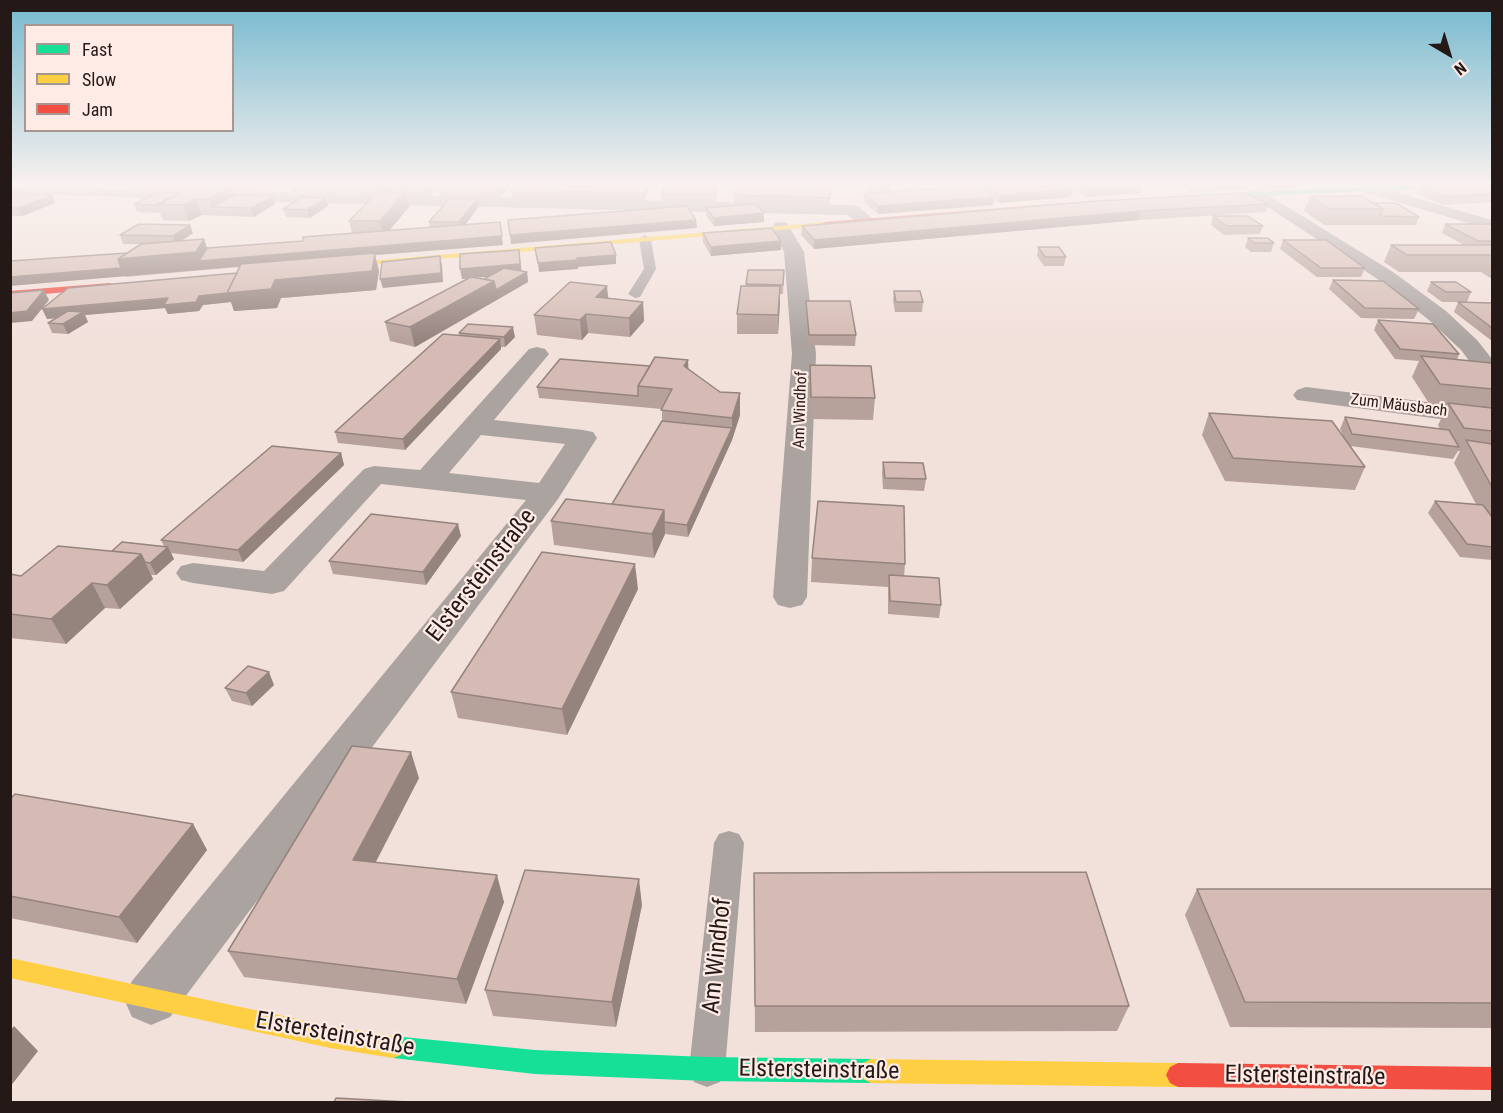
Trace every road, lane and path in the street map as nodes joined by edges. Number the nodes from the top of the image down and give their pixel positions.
1 (656, 238) edge
2 (787, 238) edge
3 (1327, 238) edge
4 (645, 239) junction
5 (323, 267) edge
6 (121, 285) edge
7 (10, 294) edge
8 (635, 294) dead end
9 (537, 354) dead end
10 (1492, 374) edge
11 (1306, 395) dead end
12 (1492, 418) edge
13 (474, 426) junction
14 (428, 480) junction
15 (547, 493) junction
16 (193, 573) dead end
17 (790, 597) dead end
18 (729, 843) dead end
19 (10, 968) edge
20 (151, 999) junction
21 (707, 1069) junction
22 (1492, 1079) edge

1 - 4 street
2 - 17 street, Am Windhof
3 - 10 street
4 - 5 street
4 - 8 lane
6 - 7 street
9 - 13 street
11 - 12 street, Zum Mäusbach
13 - 14 street
13 - 15 street, Elstersteinstraße
14 - 15 street, Elstersteinstraße
14 - 16 street, Elstersteinstraße
15 - 20 street, Elstersteinstraße
18 - 21 lane, Am Windhof
19 - 20 street, Elstersteinstraße
20 - 21 street, Elstersteinstraße
21 - 22 street, Elstersteinstraße

